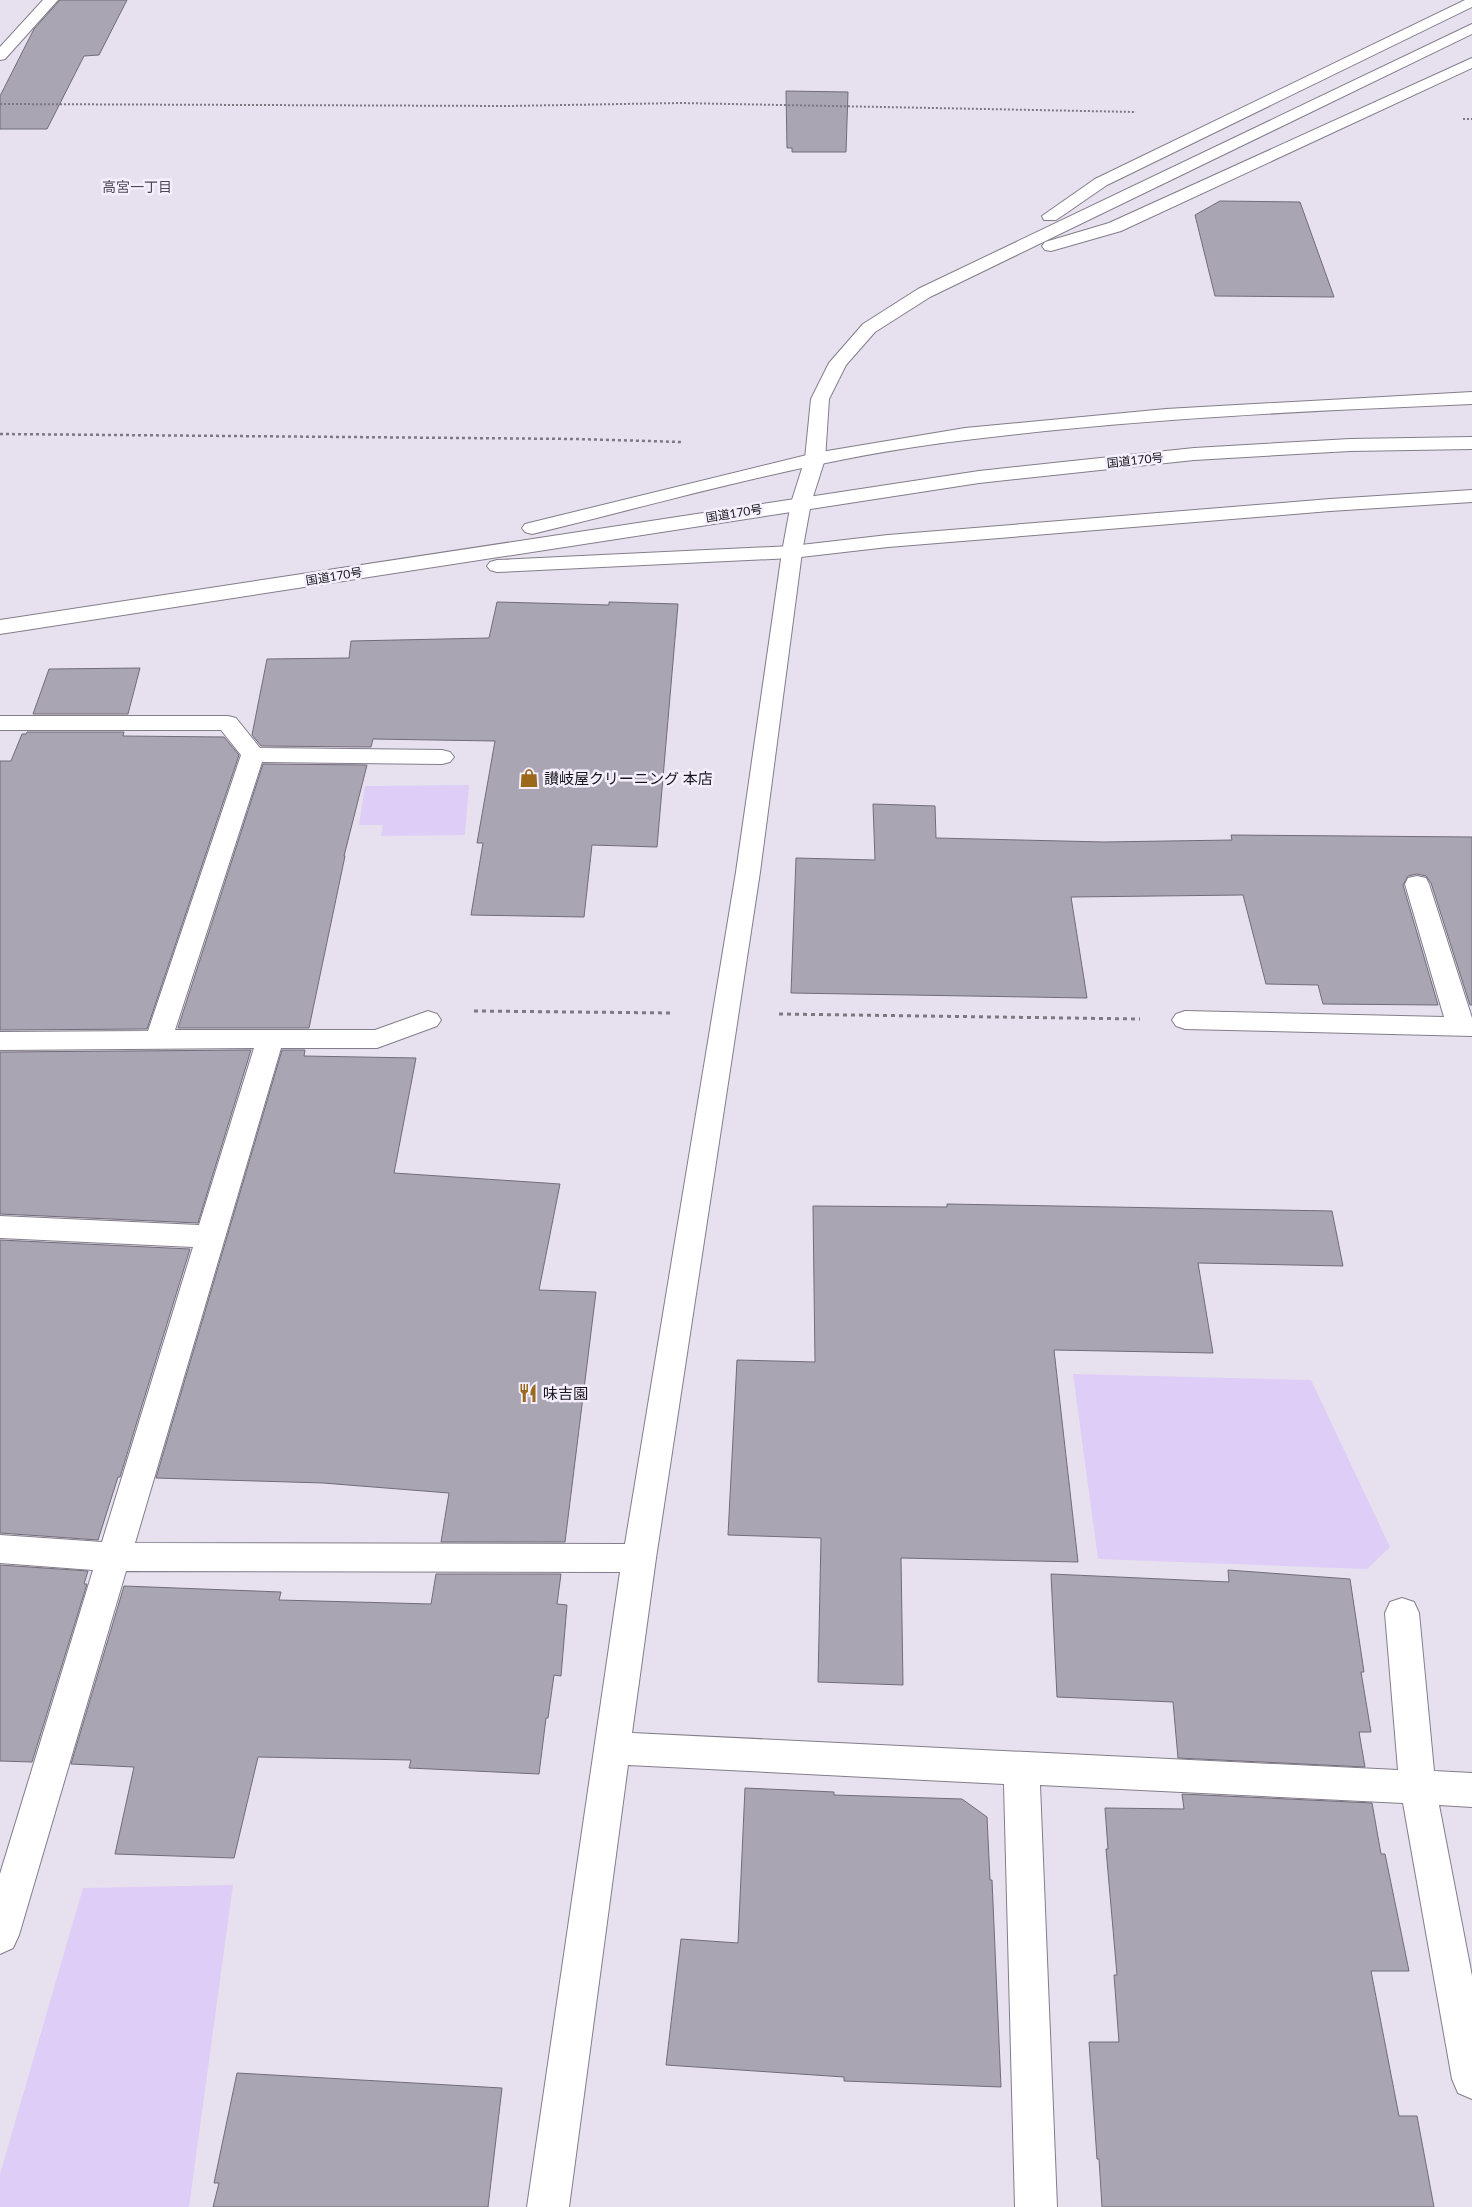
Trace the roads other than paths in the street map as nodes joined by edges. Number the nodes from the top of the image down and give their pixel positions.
1 (51, 0) edge
2 (1472, 2) edge
3 (1472, 28) edge
4 (0, 56) edge
5 (1472, 62) edge
6 (966, 272) junction
7 (1472, 398) edge
8 (1472, 443) edge
9 (815, 459) junction
10 (1472, 496) edge
11 (801, 503) junction
12 (792, 552) junction
13 (354, 572) junction
14 (0, 627) edge
15 (0, 723) edge
16 (253, 755) junction
17 (442, 758) dead end
18 (1417, 884) dead end
19 (428, 1020) road end
20 (1186, 1020) road end
21 (1466, 1027) edge
22 (270, 1039) junction
23 (158, 1040) junction
24 (0, 1041) edge
25 (0, 1227) edge
26 (211, 1237) junction
27 (0, 1549) edge
28 (115, 1557) junction
29 (639, 1558) junction
30 (1402, 1613) dead end
31 (612, 1748) junction
32 (1021, 1768) junction
33 (1418, 1788) junction
34 (1472, 1790) edge
35 (3, 1913) edge
36 (1472, 2079) edge
37 (548, 2207) edge
38 (1036, 2207) edge

1 - 4 main road
2 - 6 main road
3 - 6 main road
5 - 6 main road
6 - 9 main road
7 - 9 main road
8 - 11 main road, 国道170号
9 - 11 main road
9 - 13 main road
10 - 12 main road
11 - 12 main road
11 - 13 main road, 国道170号
12 - 13 main road
12 - 29 main road
13 - 14 main road, 国道170号
15 - 16 main road
16 - 17 main road
16 - 23 main road
18 - 21 main road
19 - 22 main road
20 - 21 main road
22 - 23 main road
22 - 26 main road
23 - 24 main road
25 - 26 main road
26 - 28 main road
27 - 28 main road
28 - 29 main road
28 - 35 main road
29 - 31 main road
30 - 33 main road
31 - 32 main road
31 - 37 main road
32 - 33 main road
32 - 38 main road
33 - 34 main road
33 - 36 main road

